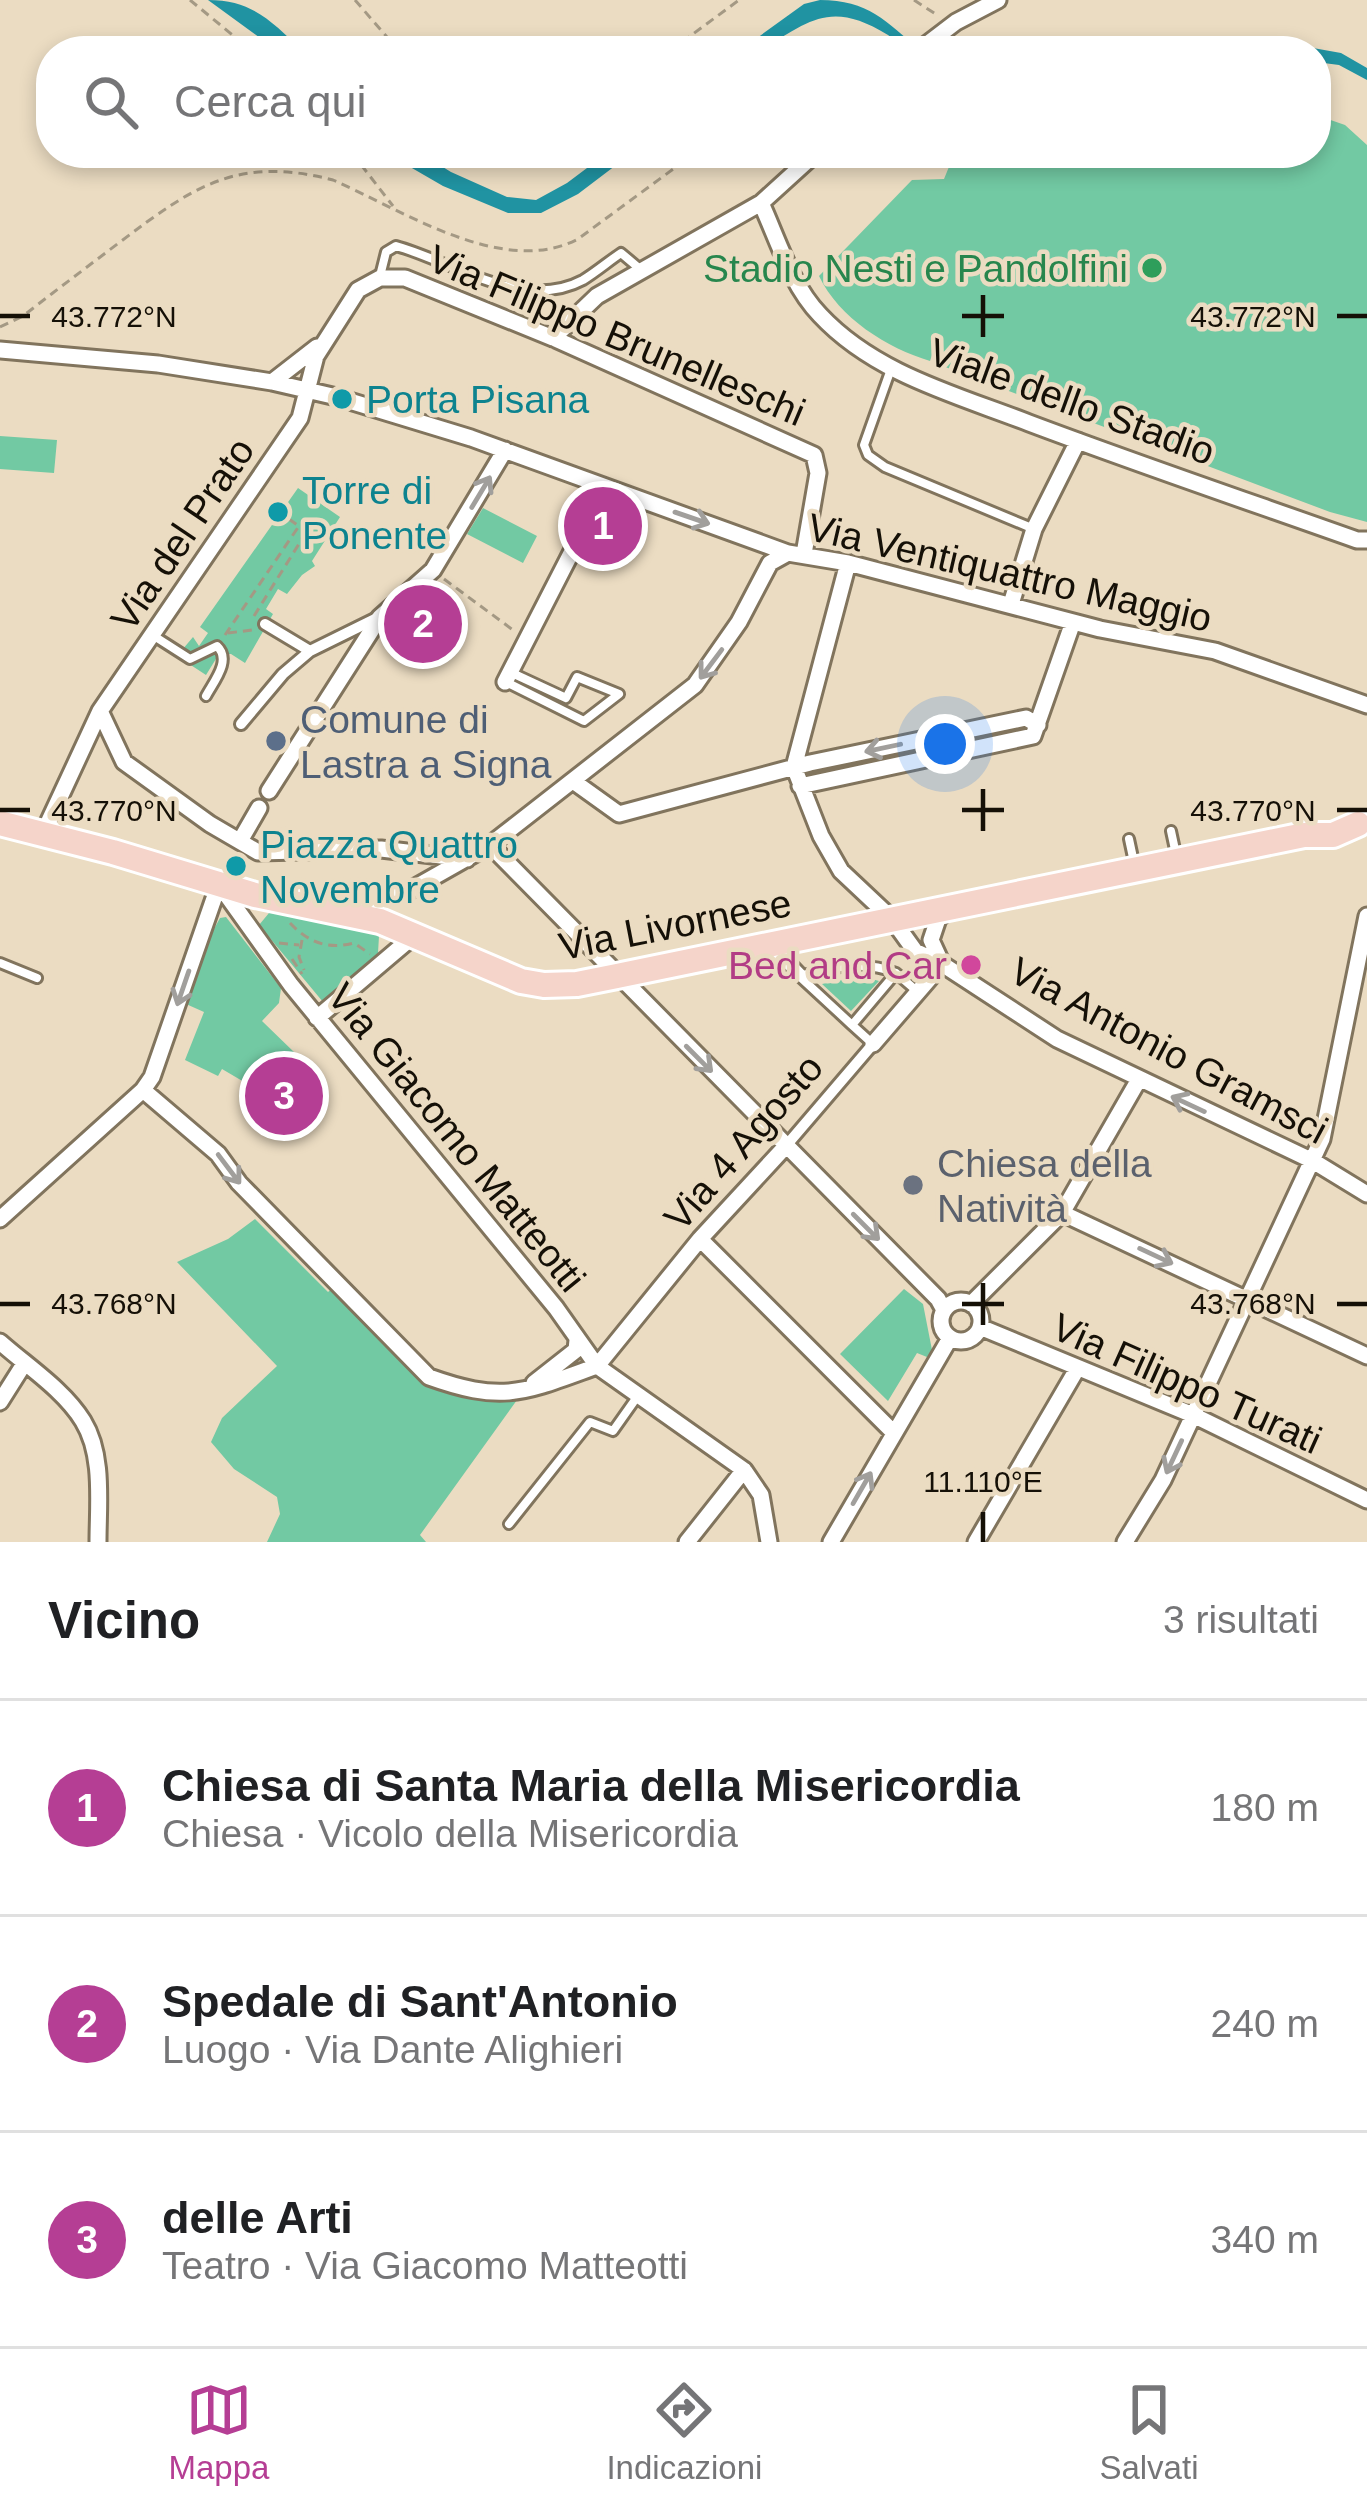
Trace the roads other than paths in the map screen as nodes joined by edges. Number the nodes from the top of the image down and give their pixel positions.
1 (998, 0) edge
2 (937, 36) edge
3 (799, 168) edge
4 (760, 202) junction
5 (640, 269) junction
6 (380, 278) junction
7 (554, 338) junction
8 (323, 340) junction
9 (0, 350) edge
10 (892, 368) junction
11 (272, 382) junction
12 (308, 389) junction
13 (1078, 441) junction
14 (505, 450) junction
15 (604, 487) junction
16 (1034, 529) junction
17 (1367, 540) edge
18 (796, 553) junction
19 (848, 563) junction
20 (1011, 604) junction
21 (380, 617) junction
22 (1073, 622) junction
23 (265, 624) road end
24 (154, 636) junction
25 (310, 651) junction
26 (507, 677) junction
27 (206, 696) dead end
28 (1367, 705) edge
29 (100, 711) junction
30 (241, 724) dead end
31 (1036, 730) junction
32 (794, 767) junction
33 (573, 781) junction
34 (800, 786) junction
35 (268, 791) dead end
36 (259, 808) dead end
37 (0, 823) edge
38 (48, 823) dead end
39 (1362, 823) edge
40 (1171, 831) dead end
41 (1129, 839) dead end
42 (240, 841) junction
43 (490, 845) junction
44 (470, 860) junction
45 (1177, 861) junction
46 (1136, 869) junction
47 (219, 884) junction
48 (254, 895) junction
49 (317, 905) junction
50 (949, 908) junction
51 (1367, 916) edge
52 (892, 919) junction
53 (865, 925) junction
54 (416, 934) junction
55 (769, 944) junction
56 (271, 947) junction
57 (915, 951) junction
58 (0, 963) edge
59 (942, 964) junction
60 (896, 973) junction
61 (617, 976) junction
62 (37, 978) dead end
63 (918, 992) junction
64 (317, 1018) junction
65 (852, 1024) junction
66 (873, 1044) junction
67 (1138, 1081) junction
68 (143, 1090) junction
69 (785, 1147) junction
70 (1312, 1161) junction
71 (1367, 1194) edge
72 (4, 1207) edge
73 (1062, 1213) junction
74 (700, 1239) junction
75 (1249, 1299) junction
76 (971, 1304) junction
77 (944, 1310) junction
78 (980, 1327) junction
79 (950, 1338) junction
80 (577, 1340) junction
81 (0, 1342) edge
82 (1367, 1356) edge
83 (24, 1364) junction
84 (597, 1366) junction
85 (1077, 1369) junction
86 (522, 1393) junction
87 (639, 1394) junction
88 (0, 1402) edge
89 (1193, 1415) junction
90 (894, 1433) junction
91 (744, 1470) junction
92 (1367, 1500) edge
93 (509, 1524) dead end
94 (98, 1542) edge
95 (687, 1542) edge
96 (769, 1542) edge
97 (831, 1542) edge
98 (976, 1542) edge
99 (1125, 1542) edge

1 - 2 street
3 - 4 street
4 - 5 street
4 - 10 street, Viale dello Stadio
5 - 6 lane
5 - 7 street
6 - 7 street, Via Filippo Brunelleschi
6 - 8 street, Via Filippo Brunelleschi
7 - 18 street, Via Filippo Brunelleschi
8 - 11 street, Via Filippo Brunelleschi
8 - 12 street, Via Filippo Brunelleschi
9 - 11 street
10 - 13 street, Viale dello Stadio
10 - 16 lane
11 - 12 street
12 - 14 street
12 - 24 street, Via del Prato
13 - 16 street
13 - 17 street, Viale dello Stadio
14 - 15 street
21 -> 14 street
15 -> 18 street
15 - 26 street
16 - 20 street
18 - 19 street, Via Ventiquattro Maggio
18 -> 33 street, Via Ventiquattro Maggio
19 - 20 street, Via Ventiquattro Maggio
19 - 32 street
20 - 22 street, Via Ventiquattro Maggio
21 - 25 street
21 - 35 street
22 - 28 street, Via Ventiquattro Maggio
22 - 31 street
23 - 25 street
24 - 27 lane
24 - 29 street, Via del Prato
25 - 30 street
26 - 26 lane
29 - 38 street, Via del Prato
29 - 42 street
31 -> 32 street
31 - 34 street
32 - 33 street
32 - 34 street, Via Antonio Gramsci
33 - 43 street, Via Ventiquattro Maggio
34 - 52 street, Via Antonio Gramsci
36 - 42 street
37 - 47 main road, Via Livornese
39 - 45 main road, Via Livornese
40 - 45 lane
41 - 46 lane
42 - 44 street
43 - 44 street, Via Ventiquattro Maggio
43 - 61 street
44 - 49 street, Via Ventiquattro Maggio
45 - 46 main road, Via Livornese
46 - 50 main road, Via Livornese
47 - 48 main road, Via Livornese
47 - 56 street, Via Giacomo Matteotti
47 -> 68 street
48 - 49 main road, Via Livornese
48 - 56 street, Via Giacomo Matteotti
49 - 54 main road, Via Livornese
50 - 52 main road, Via Livornese
50 - 59 street
51 - 70 street
52 - 53 main road, Via Livornese
52 - 57 street, Via Antonio Gramsci
53 - 55 main road, Via Livornese
53 - 57 street, Via Antonio Gramsci
54 - 61 main road, Via Livornese
54 - 64 street
55 - 60 lane
55 - 61 main road, Via Livornese
55 - 65 lane
56 - 64 street, Via Giacomo Matteotti
57 - 59 street, Via Antonio Gramsci
58 - 62 lane
59 - 63 street, Via 4 Agosto
59 - 67 street, Via Antonio Gramsci
60 - 63 lane
60 - 65 lane
61 -> 69 street
63 - 66 street, Via 4 Agosto
64 - 80 street, Via Giacomo Matteotti
65 - 66 lane
66 - 69 street, Via 4 Agosto
70 -> 67 street, Via Antonio Gramsci
67 - 73 street
68 - 72 street
68 -> 86 street
69 - 74 street, Via 4 Agosto
69 -> 77 street
70 - 71 street, Via Antonio Gramsci
70 - 75 street
73 -> 75 street
73 - 76 street
74 - 84 street, Via 4 Agosto
74 - 90 street
75 - 82 street
75 - 89 street
76 - 77 street
76 - 78 street
77 - 79 street
78 - 79 street
78 - 85 street, Via Filippo Turati
79 - 90 street
80 - 84 street, Via Giacomo Matteotti
80 - 86 street
81 - 83 street
83 - 88 street
83 - 94 street
84 - 86 street
84 - 87 street, Via Giacomo Matteotti
85 - 89 street, Via Filippo Turati
85 - 98 street
87 - 91 street, Via Giacomo Matteotti
87 - 93 lane
89 - 92 street, Via Filippo Turati
89 -> 99 street
97 -> 90 street
91 - 95 street
91 - 96 street

